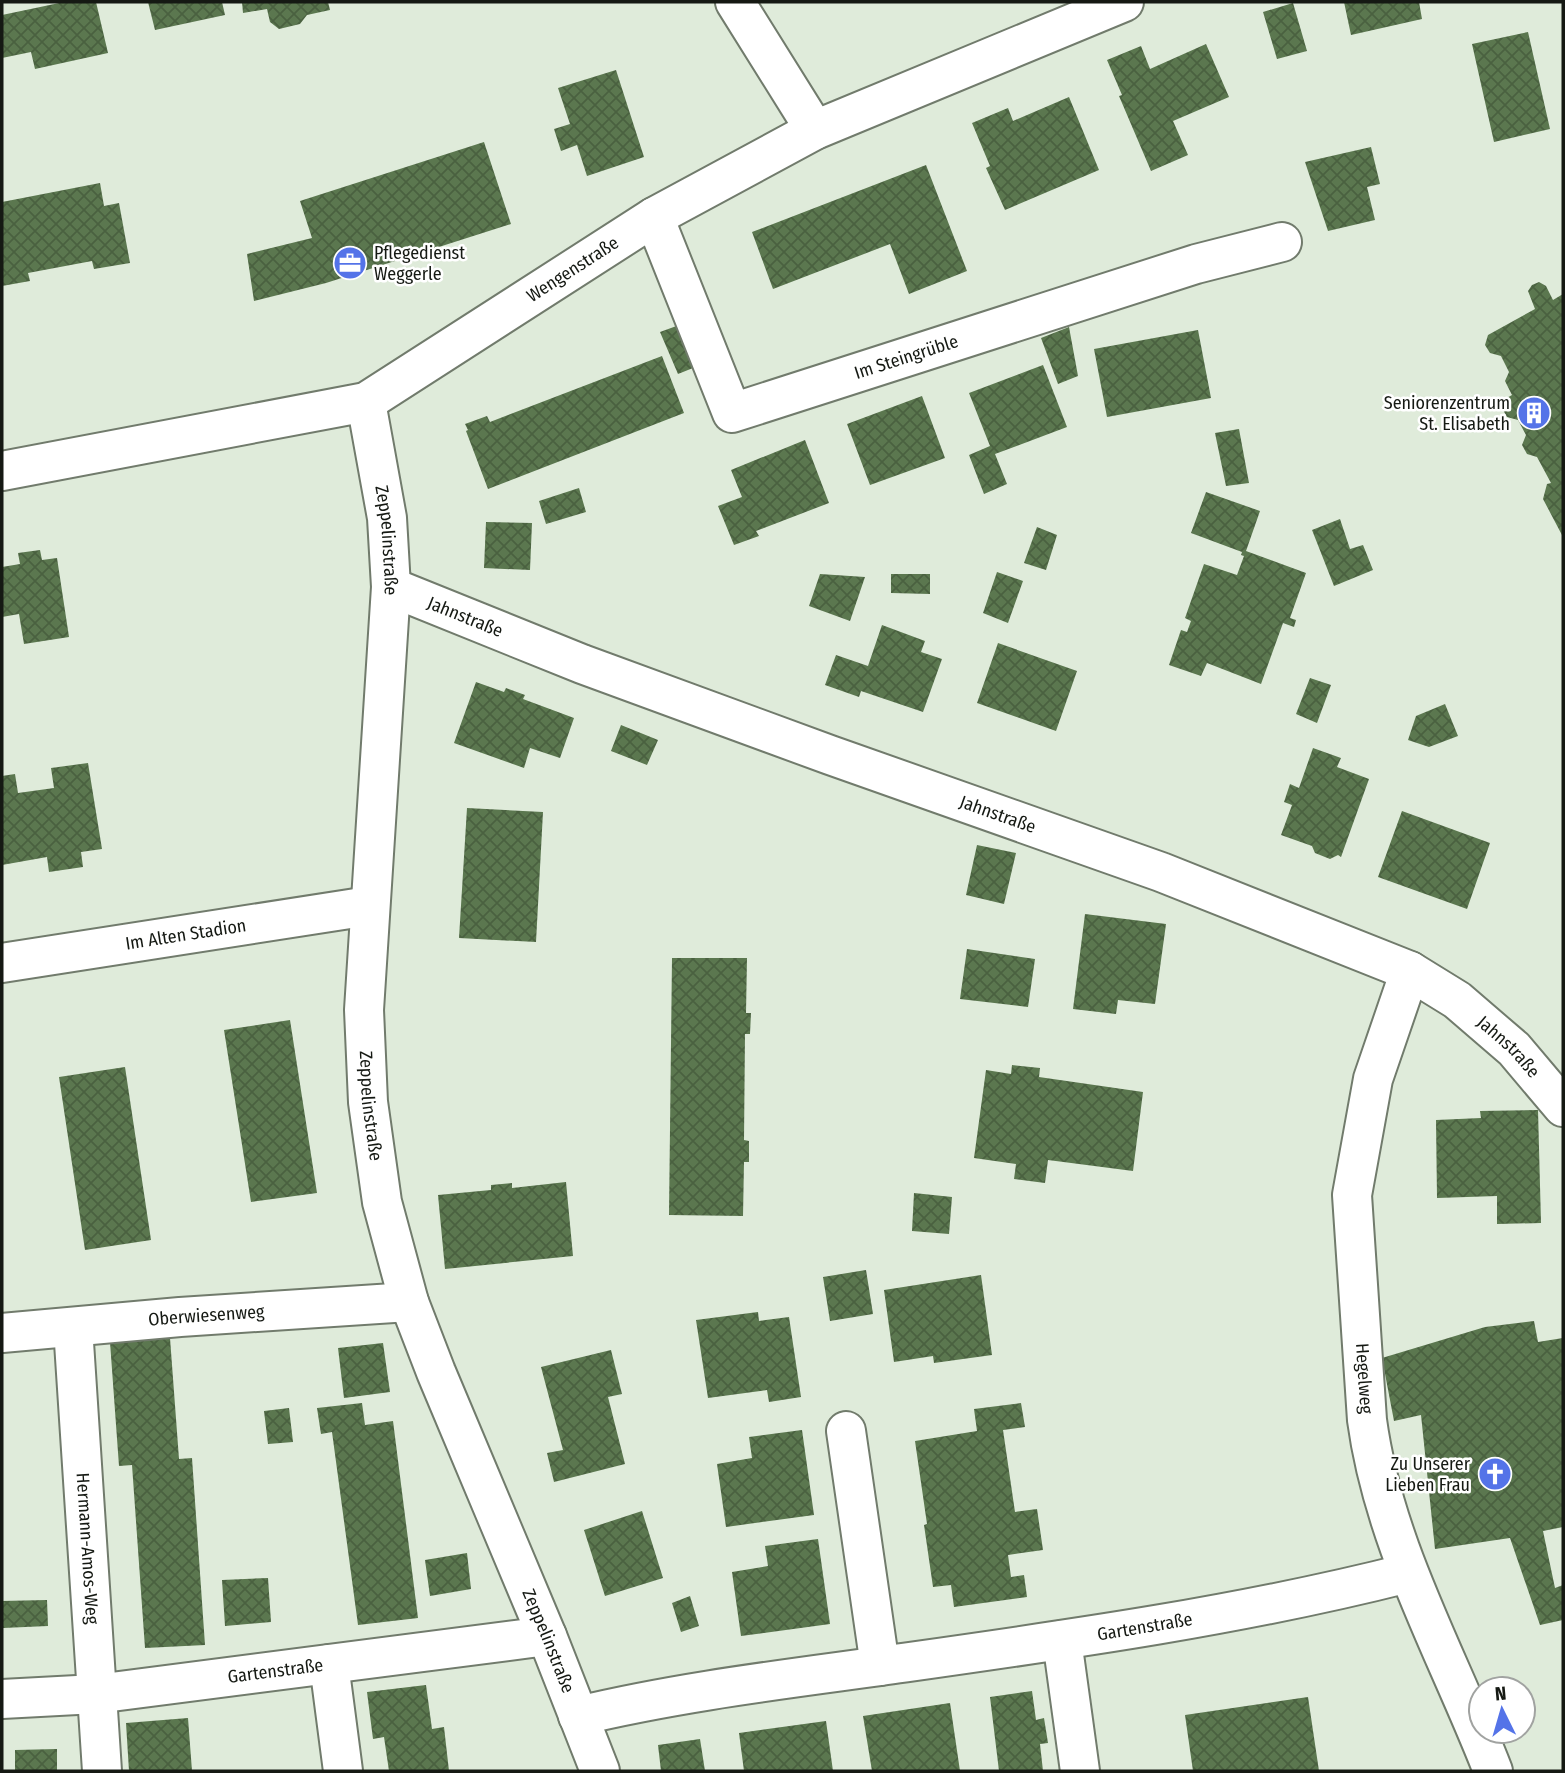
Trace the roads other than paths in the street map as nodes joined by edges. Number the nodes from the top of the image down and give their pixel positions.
1 (735, 2) edge
2 (1124, 2) edge
3 (815, 130) junction
4 (654, 217) junction
5 (1282, 242) dead end
6 (366, 402) junction
7 (2, 471) edge
8 (391, 587) junction
9 (369, 906) junction
10 (2, 963) edge
11 (1410, 971) junction
12 (1563, 1107) edge
13 (409, 1301) junction
14 (73, 1327) junction
15 (2, 1333) edge
16 (846, 1431) dead end
17 (1408, 1573) junction
18 (547, 1636) junction
19 (1062, 1640) junction
20 (329, 1664) junction
21 (880, 1666) junction
22 (96, 1694) junction
23 (2, 1699) edge
24 (578, 1716) junction
25 (102, 1771) edge
26 (342, 1771) edge
27 (600, 1771) edge
28 (1080, 1771) edge
29 (1493, 1771) edge

1 - 3 street
2 - 3 street, Wengenstraße
3 - 4 street, Wengenstraße
4 - 5 street, Im Steingrüble
4 - 6 street, Wengenstraße
6 - 7 street, Wengenstraße
6 - 8 street, Zeppelinstraße
8 - 9 street, Zeppelinstraße
8 - 11 street, Jahnstraße
9 - 10 street, Im Alten Stadion
9 - 13 street, Zeppelinstraße
11 - 12 street, Jahnstraße
11 - 17 street, Hegelweg
13 - 14 street, Oberwiesenweg
13 - 18 street, Zeppelinstraße
14 - 15 street, Oberwiesenweg
14 - 22 street, Hermann-Amos-Weg
16 - 21 street
17 - 19 street, Gartenstraße
17 - 29 street, Hegelweg
18 - 20 street, Gartenstraße
18 - 24 street, Zeppelinstraße
19 - 21 street, Gartenstraße
19 - 28 street
20 - 22 street, Gartenstraße
20 - 26 street
21 - 24 street, Gartenstraße
22 - 23 street, Gartenstraße
22 - 25 street, Hermann-Amos-Weg
24 - 27 street, Zeppelinstraße

